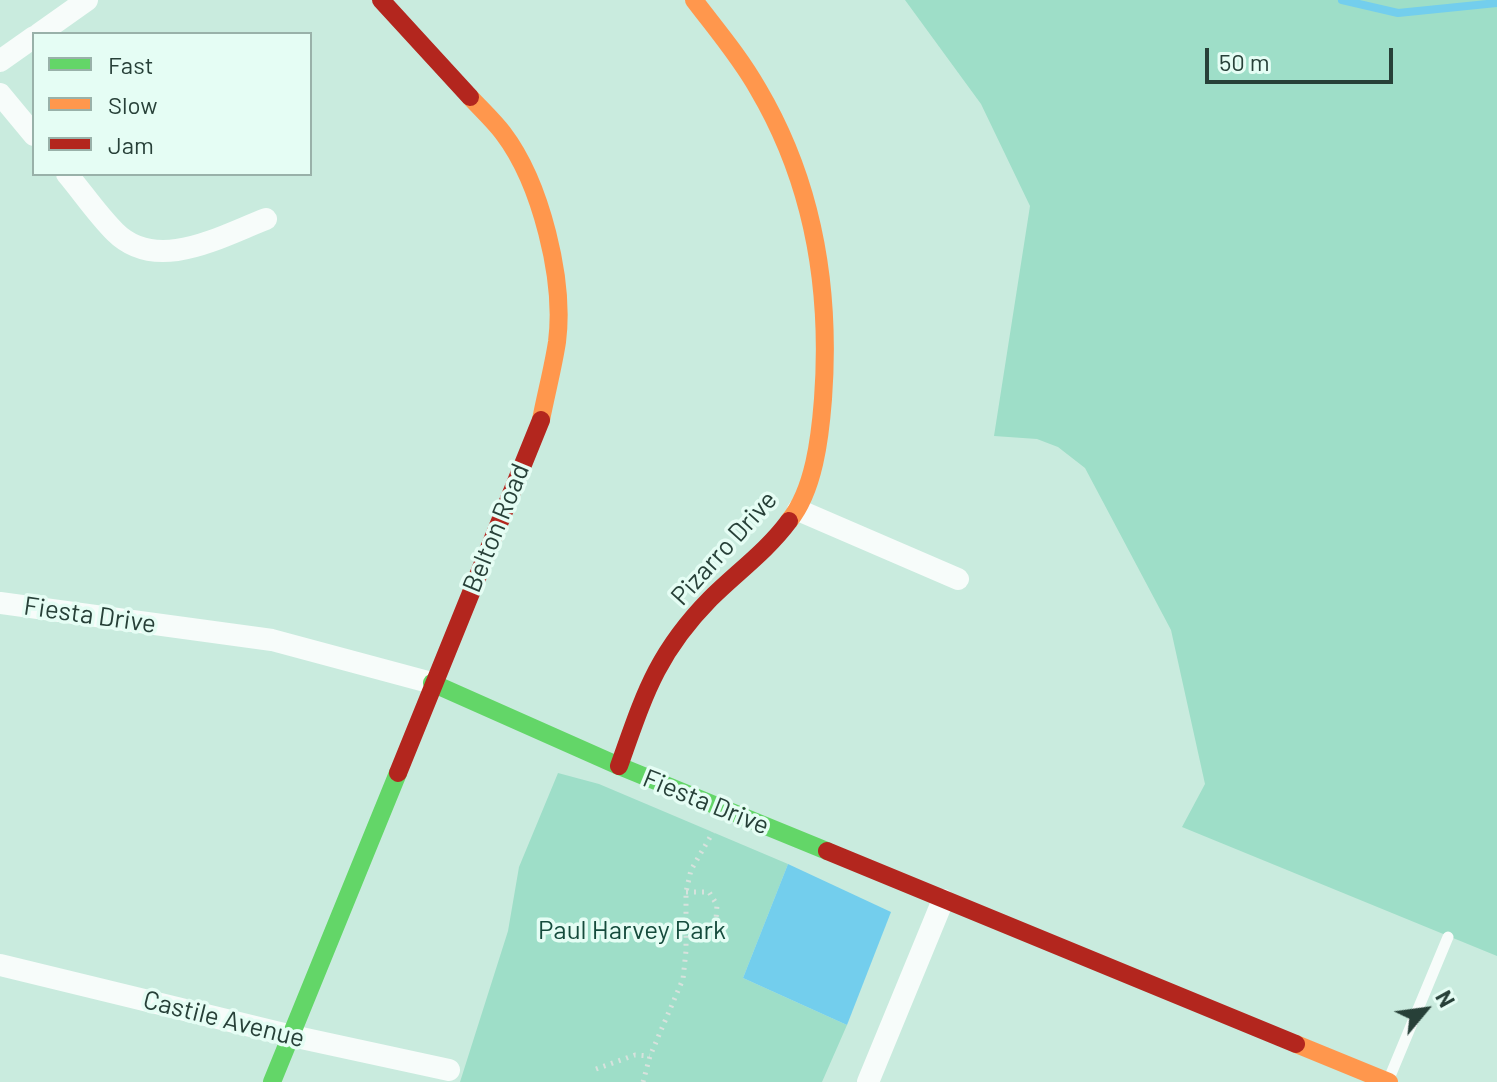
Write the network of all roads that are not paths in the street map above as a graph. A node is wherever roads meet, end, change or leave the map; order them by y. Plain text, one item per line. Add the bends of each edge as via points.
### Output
1 (87, 0) edge
2 (381, 0) edge
3 (694, 0) edge
4 (42, 32) edge
5 (32, 39) edge
6 (0, 61) edge
7 (0, 94) edge
8 (32, 133) edge
9 (69, 176) edge
10 (266, 219) dead end
11 (798, 510) junction
12 (958, 579) dead end
13 (0, 603) edge
14 (432, 683) junction
15 (619, 766) junction
16 (943, 900) junction
17 (1448, 937) dead end
18 (0, 965) edge
19 (292, 1036) junction
20 (449, 1070) dead end
21 (272, 1082) edge
22 (868, 1082) edge
23 (1388, 1082) edge

1 - 4 street
2 - 14 street, Belton Road via 504,134 529,180 558,285 557,340 540,423
3 - 11 street, Pizarro Drive via 757,87 789,147 821,257 827,365 819,432
5 - 6 street
7 - 8 street
9 - 10 street via 117,234 148,252 189,249
11 - 12 street
11 - 15 street, Pizarro Drive via 699,611 654,671
13 - 14 street, Fiesta Drive via 272,640
14 - 15 street, Fiesta Drive
14 - 19 street, Belton Road
15 - 16 street, Fiesta Drive
16 - 22 street
16 - 23 street, Fiesta Drive
17 - 23 lane
18 - 19 street, Castile Avenue
19 - 20 street, Castile Avenue
19 - 21 street, Belton Road

